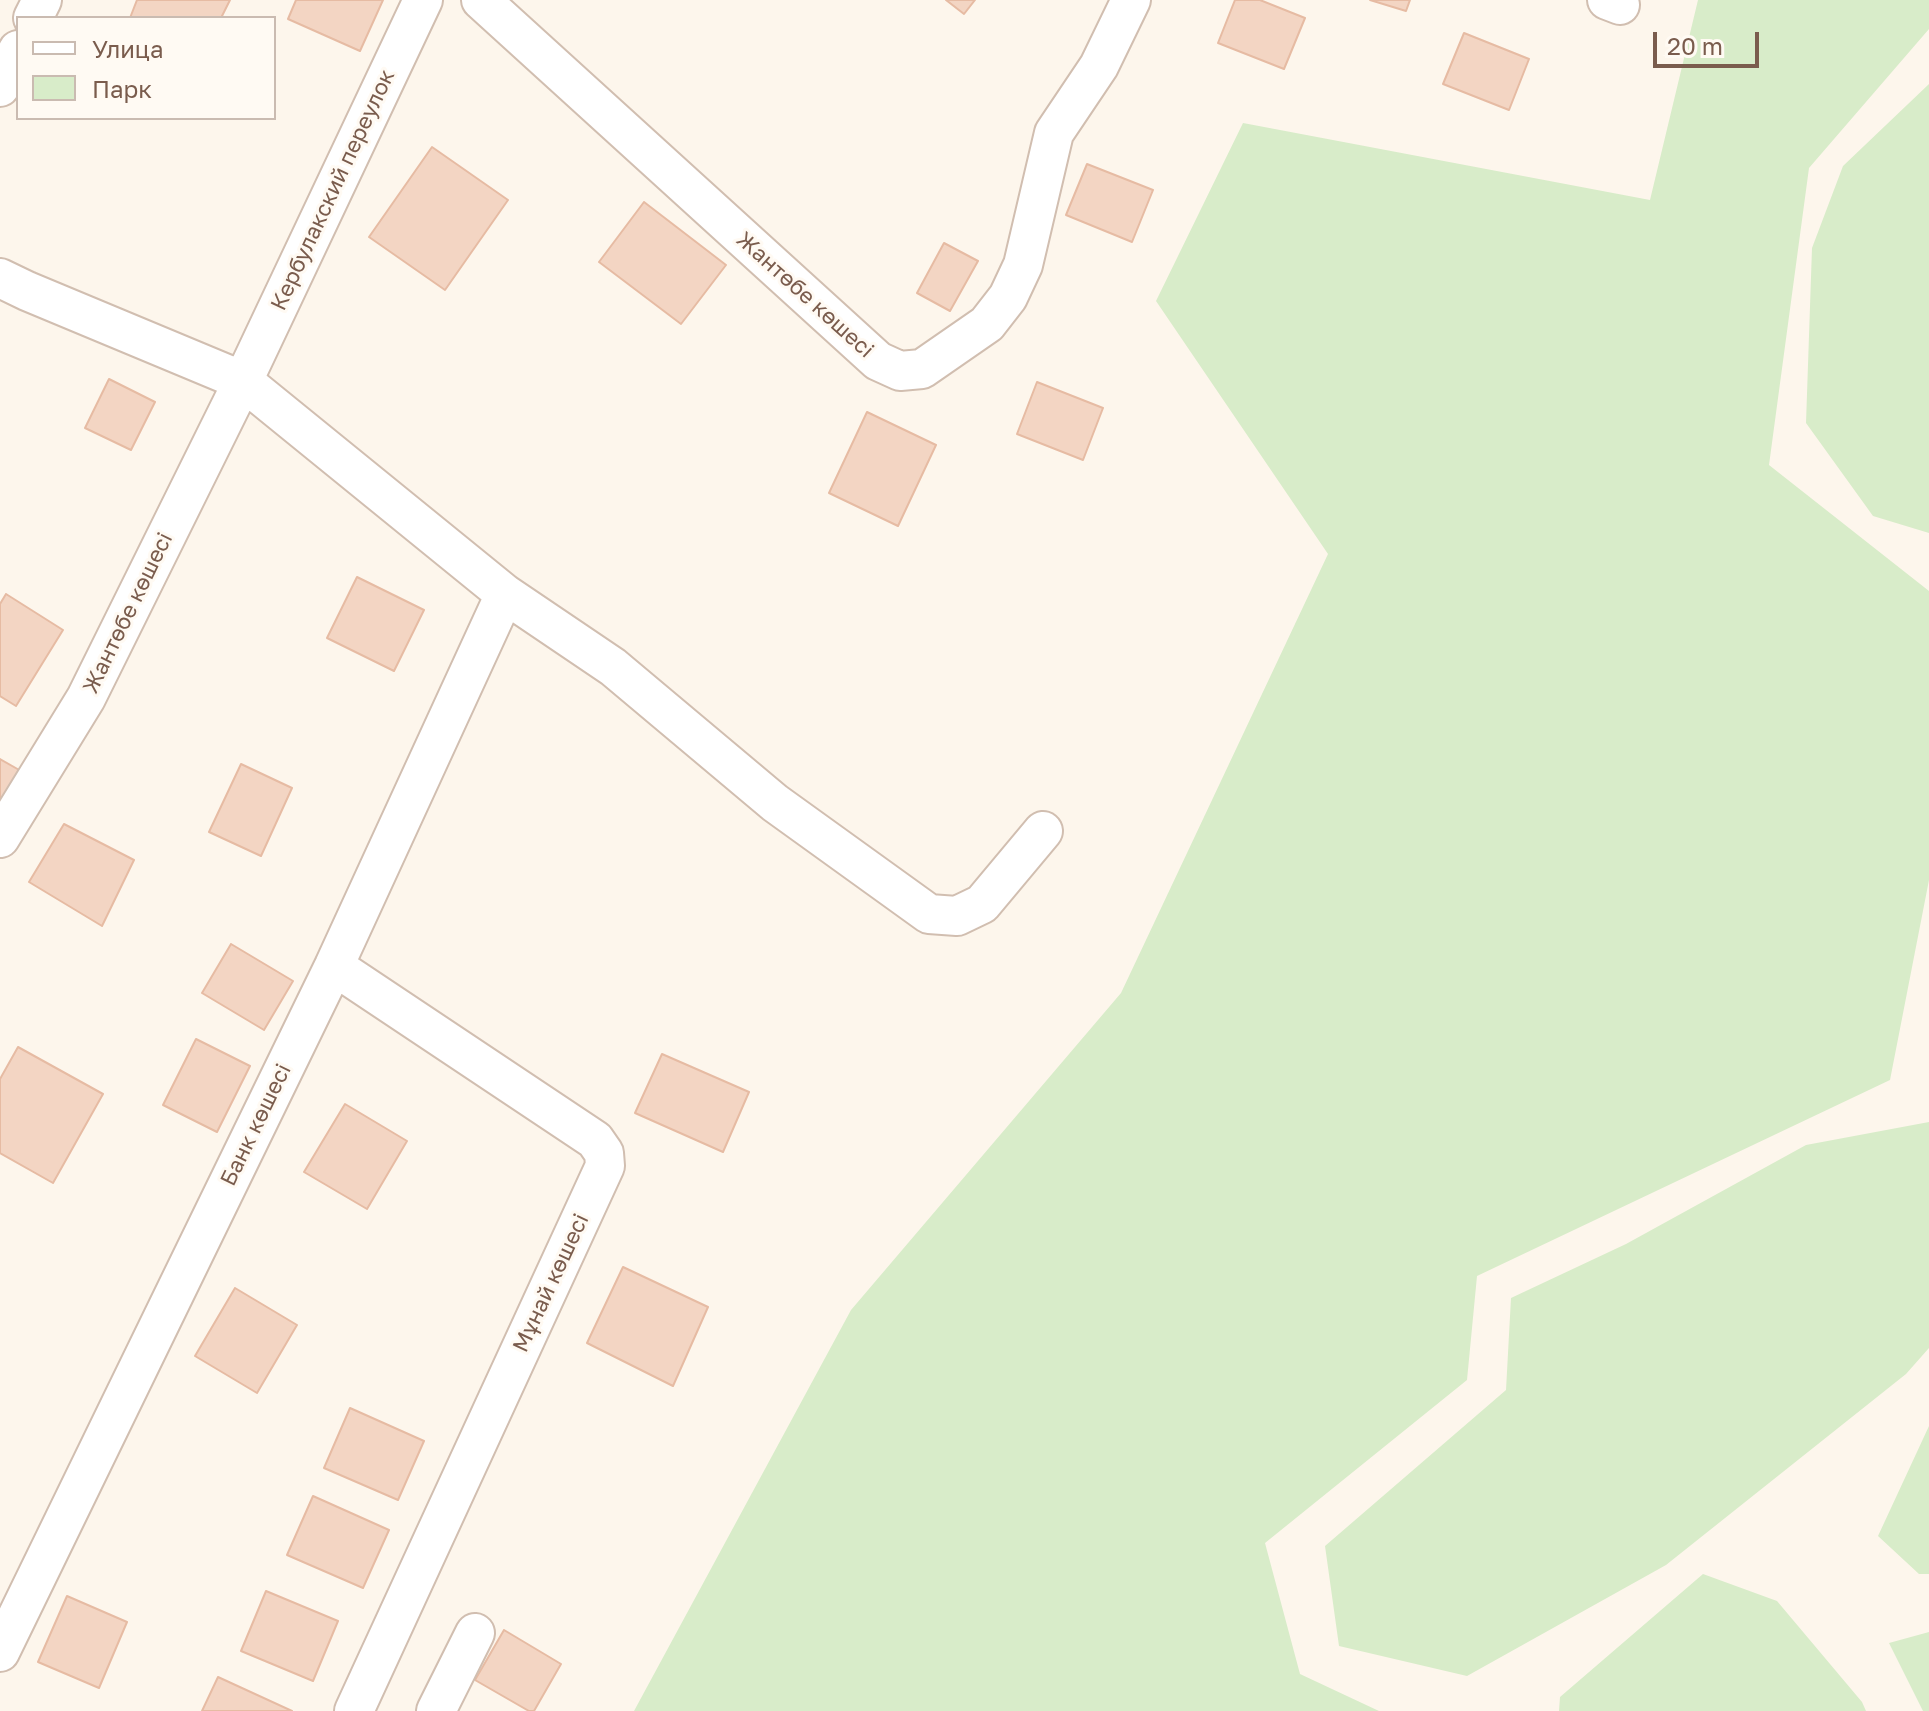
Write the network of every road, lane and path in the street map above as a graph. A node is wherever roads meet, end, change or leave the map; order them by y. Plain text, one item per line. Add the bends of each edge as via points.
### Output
1 (423, 0) edge
2 (481, 0) edge
3 (1131, 0) edge
4 (16, 54) edge
5 (0, 87) edge
6 (0, 278) edge
7 (243, 381) junction
8 (505, 594) junction
9 (1043, 831) dead end
10 (0, 838) edge
11 (334, 966) junction
12 (475, 1633) dead end
13 (0, 1652) edge
14 (354, 1711) edge
15 (436, 1711) edge

1 - 7 street, Кербулакский переулок
2 - 3 street, Жантөбе көшесі via 878,361 900,371 922,369 987,324 1008,297 1023,265 1054,133 1099,66
4 - 5 street
6 - 7 street
7 - 8 street
7 - 10 street, Жантөбе көшесі via 86,698
8 - 9 street via 613,667 775,803 929,914 957,916 982,904
8 - 11 street, Банк көшесі
11 - 13 street, Банк көшесі
11 - 14 street, Мұнай көшесі via 595,1140 605,1166
12 - 15 street

